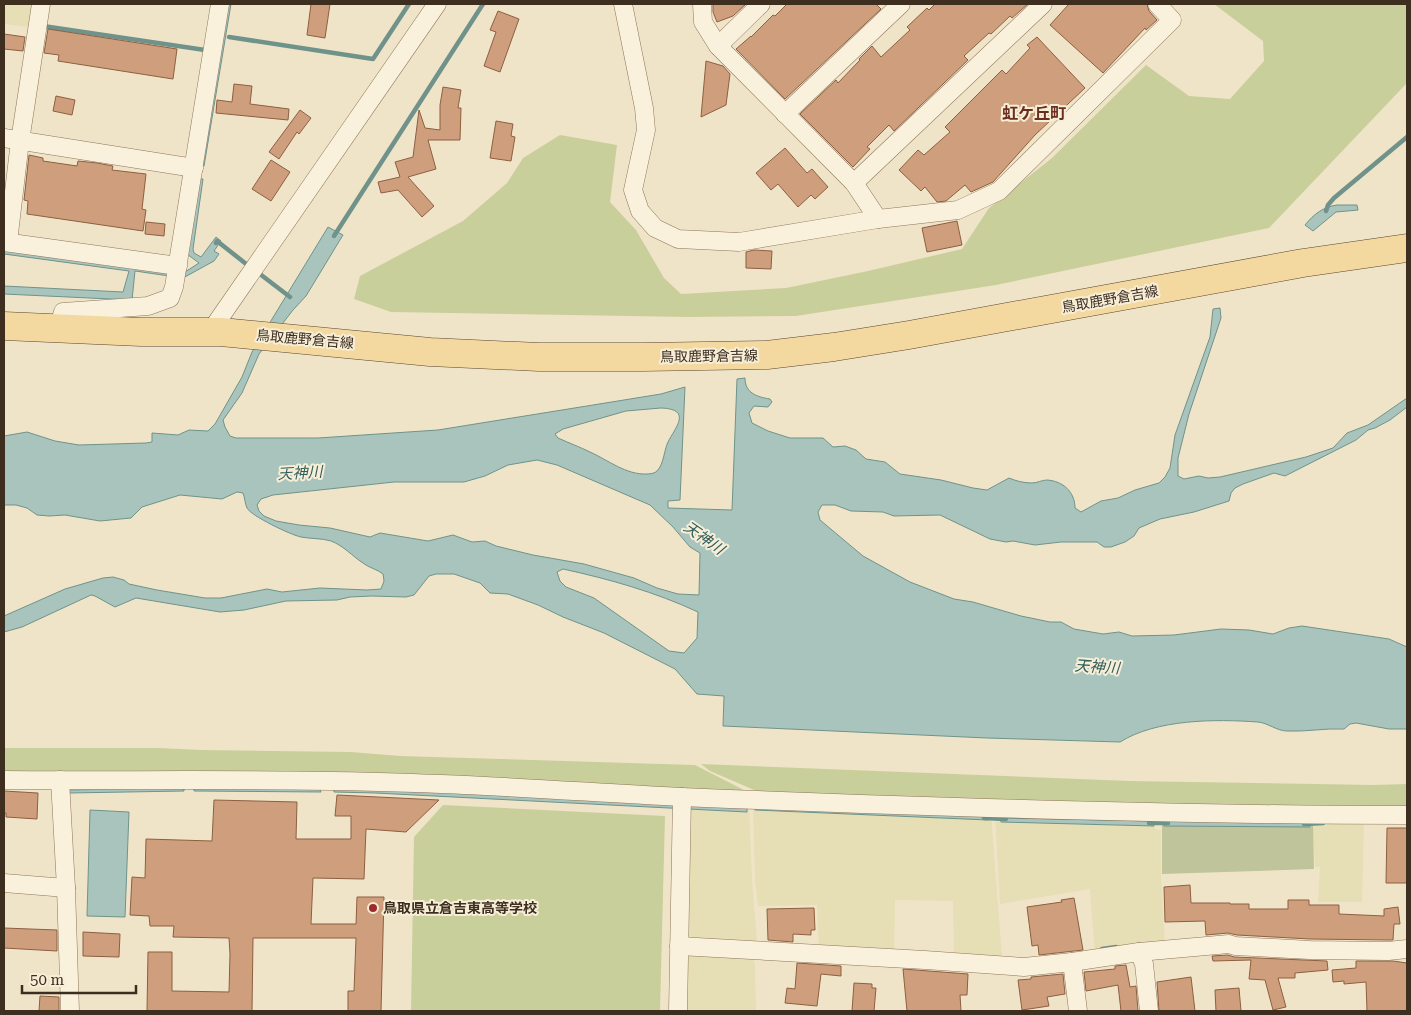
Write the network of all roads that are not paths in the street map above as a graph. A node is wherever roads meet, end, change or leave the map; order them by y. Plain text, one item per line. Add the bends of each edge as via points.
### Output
1 (41, 4) edge
2 (220, 4) edge
3 (437, 4) edge
4 (623, 4) edge
5 (702, 4) edge
6 (761, 4) edge
7 (901, 4) edge
8 (1043, 4) edge
9 (1157, 4) edge
10 (718, 46) junction
11 (785, 114) junction
12 (12, 140) edge
13 (194, 168) junction
14 (854, 183) junction
15 (878, 219) junction
16 (6, 242) edge
17 (1407, 248) edge
18 (178, 266) junction
19 (4, 326) edge
20 (58, 329) junction
21 (215, 332) junction
22 (4, 780) edge
23 (60, 780) junction
24 (682, 797) junction
25 (1407, 815) edge
26 (4, 883) edge
27 (66, 888) junction
28 (679, 946) junction
29 (1407, 949) edge
30 (1139, 952) junction
31 (1072, 962) junction
32 (70, 1011) edge
33 (678, 1011) edge
34 (1078, 1011) edge
35 (1149, 1011) edge

1 - 12 street
2 - 13 street
3 - 21 street
4 - 15 street via 646,130 633,190 640,212 655,228 678,239 739,242
5 - 10 street via 703,22
6 - 10 street
7 - 11 street
8 - 14 street
9 - 15 street via 1172,20 999,191 958,210
10 - 11 street
11 - 14 street
12 - 13 street
12 - 16 street
13 - 18 street
14 - 15 street
16 - 18 street
17 - 21 main road, 鳥取鹿野倉吉線 via 1303,263 909,335 767,355 642,357 430,352
18 - 20 street via 170,298 148,306 62,312
19 - 20 main road, 鳥取鹿野倉吉線
20 - 21 main road, 鳥取鹿野倉吉線
22 - 23 street
23 - 24 street via 441,784
23 - 27 street
24 - 25 street via 1220,815
24 - 28 street
26 - 27 street
27 - 32 street
28 - 31 street via 1024,967
28 - 33 street
29 - 30 street via 1280,950 1229,944
30 - 31 street
30 - 35 street via 1144,964
31 - 34 street

